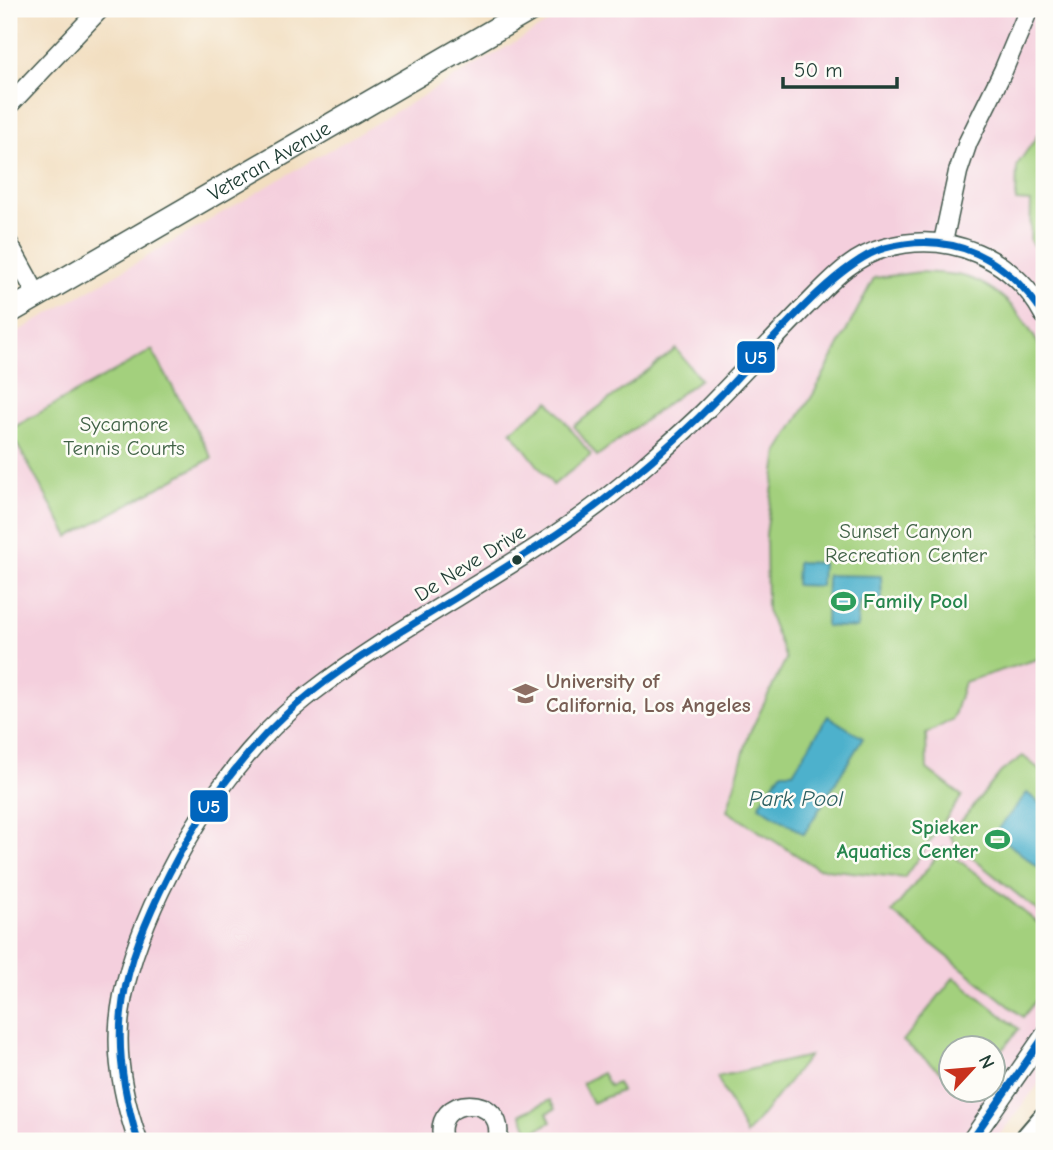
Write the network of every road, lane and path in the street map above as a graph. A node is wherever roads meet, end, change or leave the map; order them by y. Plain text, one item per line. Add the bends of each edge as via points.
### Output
1 (100, 9) edge
2 (531, 9) edge
3 (1029, 9) edge
4 (9, 105) edge
5 (943, 242) junction
6 (9, 244) edge
7 (37, 295) junction
8 (9, 312) edge
9 (1044, 315) edge
10 (1044, 1036) edge
11 (1044, 1120) edge
12 (138, 1141) edge
13 (443, 1141) edge
14 (497, 1141) edge
15 (971, 1141) edge
16 (1026, 1141) edge

1 - 4 street
2 - 7 street, Veteran Avenue
3 - 5 street via 968,142
5 - 9 street, De Neve Drive via 993,260 1017,279
5 - 12 street, De Neve Drive via 884,248 848,266 693,423 622,485 531,553 309,695 274,727 194,827 162,887 128,969 119,1013 119,1069
6 - 7 street
7 - 8 street, Veteran Avenue
10 - 15 street
11 - 16 main road
13 - 14 street via 446,1117 470,1104 494,1117

